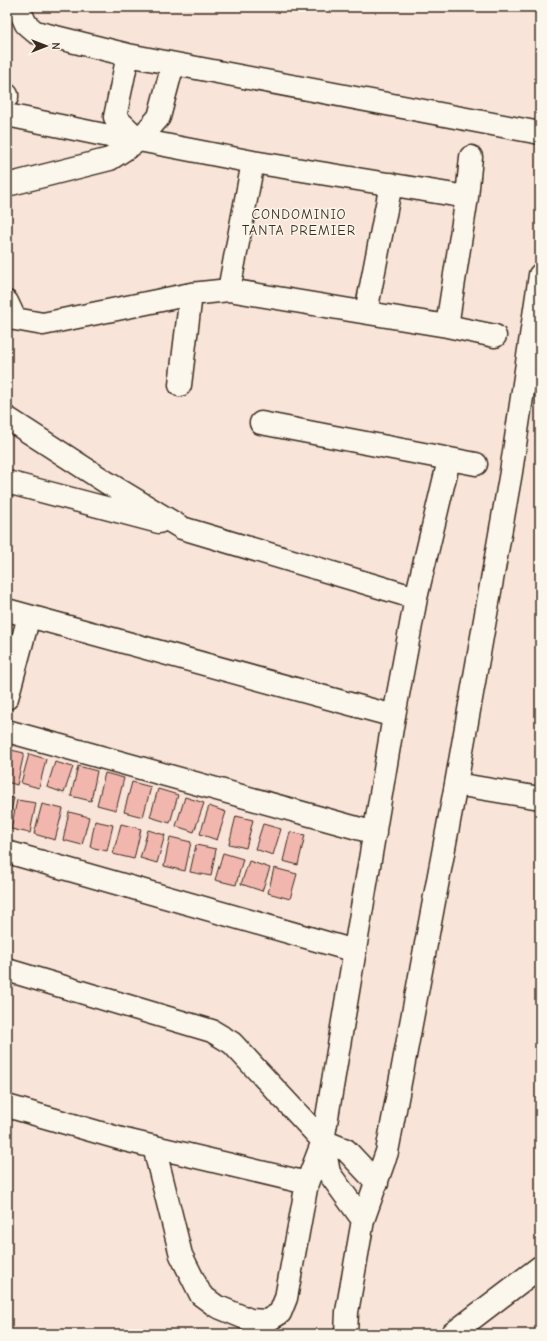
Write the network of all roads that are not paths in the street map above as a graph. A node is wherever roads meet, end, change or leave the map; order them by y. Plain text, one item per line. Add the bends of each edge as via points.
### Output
1 (18, 7) edge
2 (128, 55) junction
3 (173, 64) junction
4 (7, 115) edge
5 (540, 133) edge
6 (138, 140) junction
7 (471, 157) dead end
8 (253, 162) junction
9 (391, 184) junction
10 (7, 185) edge
11 (468, 197) junction
12 (540, 275) edge
13 (229, 290) junction
14 (191, 294) junction
15 (7, 302) edge
16 (366, 312) junction
17 (447, 326) junction
18 (495, 336) dead end
19 (180, 385) dead end
20 (7, 418) edge
21 (261, 423) dead end
22 (449, 460) junction
23 (476, 464) dead end
24 (7, 482) edge
25 (182, 528) junction
26 (416, 598) junction
27 (7, 610) edge
28 (29, 616) junction
29 (7, 698) edge
30 (394, 716) junction
31 (7, 731) edge
32 (456, 784) junction
33 (540, 798) edge
34 (375, 833) junction
35 (7, 852) edge
36 (355, 951) junction
37 (7, 970) edge
38 (7, 1106) edge
39 (323, 1141) junction
40 (154, 1147) junction
41 (307, 1182) junction
42 (376, 1183) junction
43 (363, 1220) junction
44 (539, 1269) edge
45 (346, 1334) edge
46 (452, 1334) edge

1 - 2 street via 26,24 34,32
2 - 3 street
2 - 6 street via 115,117
3 - 5 street
3 - 6 street via 159,117
4 - 6 street
6 - 8 street
6 - 10 street via 110,159
7 - 11 street
8 - 9 street
8 - 13 street
9 - 11 street
9 - 16 street
11 - 17 street
12 - 32 street via 511,472
13 - 14 street
13 - 16 street
14 - 15 street via 43,324 15,320
14 - 19 street
16 - 17 street
17 - 18 street
20 - 25 street
21 - 22 street
22 - 23 street
22 - 26 street
24 - 25 street
25 - 26 street
26 - 30 street
27 - 28 street
28 - 29 street
28 - 30 street
30 - 34 street
31 - 34 street
32 - 33 street
32 - 42 street via 387,1152
34 - 36 street
35 - 36 street
36 - 39 street
37 - 39 street via 212,1031 232,1043
38 - 40 street
39 - 41 street
39 - 42 street via 346,1150
39 - 43 street via 329,1173
40 - 41 street
40 - 41 street via 181,1255 201,1295 216,1306 250,1320 267,1321 280,1313 286,1298
42 - 43 street
43 - 45 street via 347,1312
44 - 46 street

